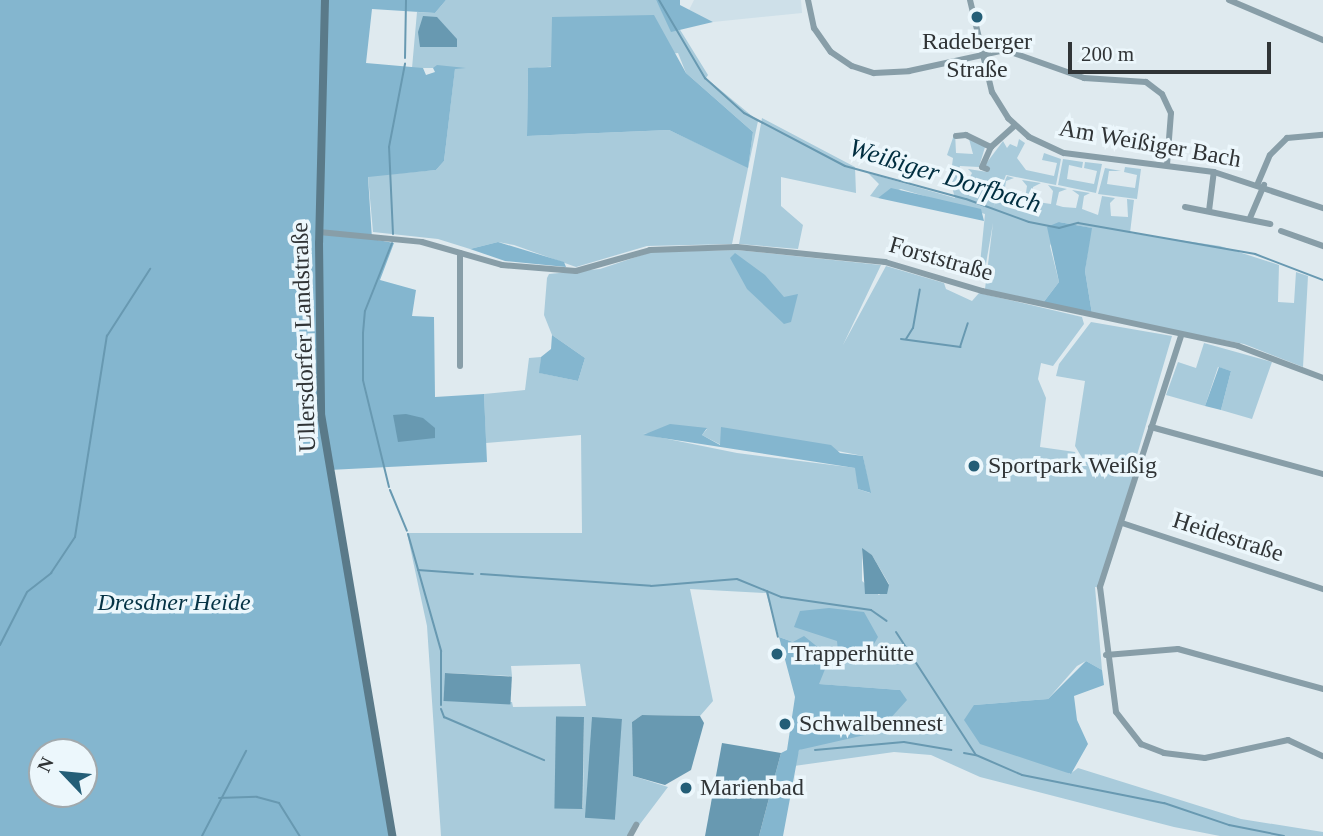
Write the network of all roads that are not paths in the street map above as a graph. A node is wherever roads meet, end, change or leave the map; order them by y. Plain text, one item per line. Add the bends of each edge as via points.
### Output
1 (325, 0) edge
2 (808, 0) edge
3 (970, 0) edge
4 (1229, 0) edge
5 (1323, 40) edge
6 (981, 55) junction
7 (1014, 125) junction
8 (961, 134) dead end
9 (1323, 135) edge
10 (991, 147) junction
11 (1167, 165) junction
12 (987, 169) dead end
13 (1214, 172) junction
14 (1261, 184) junction
15 (1185, 207) dead end
16 (1323, 208) edge
17 (1209, 211) junction
18 (1250, 218) junction
19 (1270, 224) dead end
20 (1281, 230) dead end
21 (319, 232) junction
22 (1323, 246) edge
23 (460, 253) junction
24 (1181, 336) junction
25 (460, 366) dead end
26 (1323, 377) edge
27 (1151, 427) junction
28 (1323, 474) edge
29 (1122, 523) junction
30 (1323, 589) edge
31 (1106, 654) junction
32 (1323, 689) edge
33 (1323, 756) edge
34 (636, 825) dead end
35 (392, 836) edge
36 (630, 836) edge

1 - 21 main road, Ullersdorfer Landstraße
2 - 6 street via 814,28 824,44 852,66 897,73
3 - 6 street
4 - 5 street
6 - 7 street, Am Weißiger Bach via 996,101
6 - 11 street via 1005,50 1084,78 1134,80 1153,86 1168,101 1171,113
7 - 10 street
7 - 11 street, Am Weißiger Bach via 1037,142 1064,153
8 - 10 street
9 - 14 street via 1287,138 1270,155
10 - 12 street via 982,167
11 - 13 street, Am Weißiger Bach
13 - 14 street, Am Weißiger Bach
13 - 17 street
14 - 16 street, Am Weißiger Bach
14 - 18 street
15 - 17 street
17 - 18 street
18 - 19 street
20 - 22 street
21 - 23 street, Forststraße via 422,242
21 - 35 main road, Ullersdorfer Landstraße via 321,414
23 - 24 street, Forststraße via 502,265 576,271 650,250 737,247 885,261 982,292
23 - 25 street
24 - 26 street, Forststraße via 1238,346
24 - 27 street
27 - 28 street
27 - 29 street
29 - 30 street, Heidestraße
29 - 31 street via 1100,587
31 - 32 street via 1178,649
31 - 33 street via 1115,712 1142,744 1164,753 1205,758 1288,740
34 - 36 street

